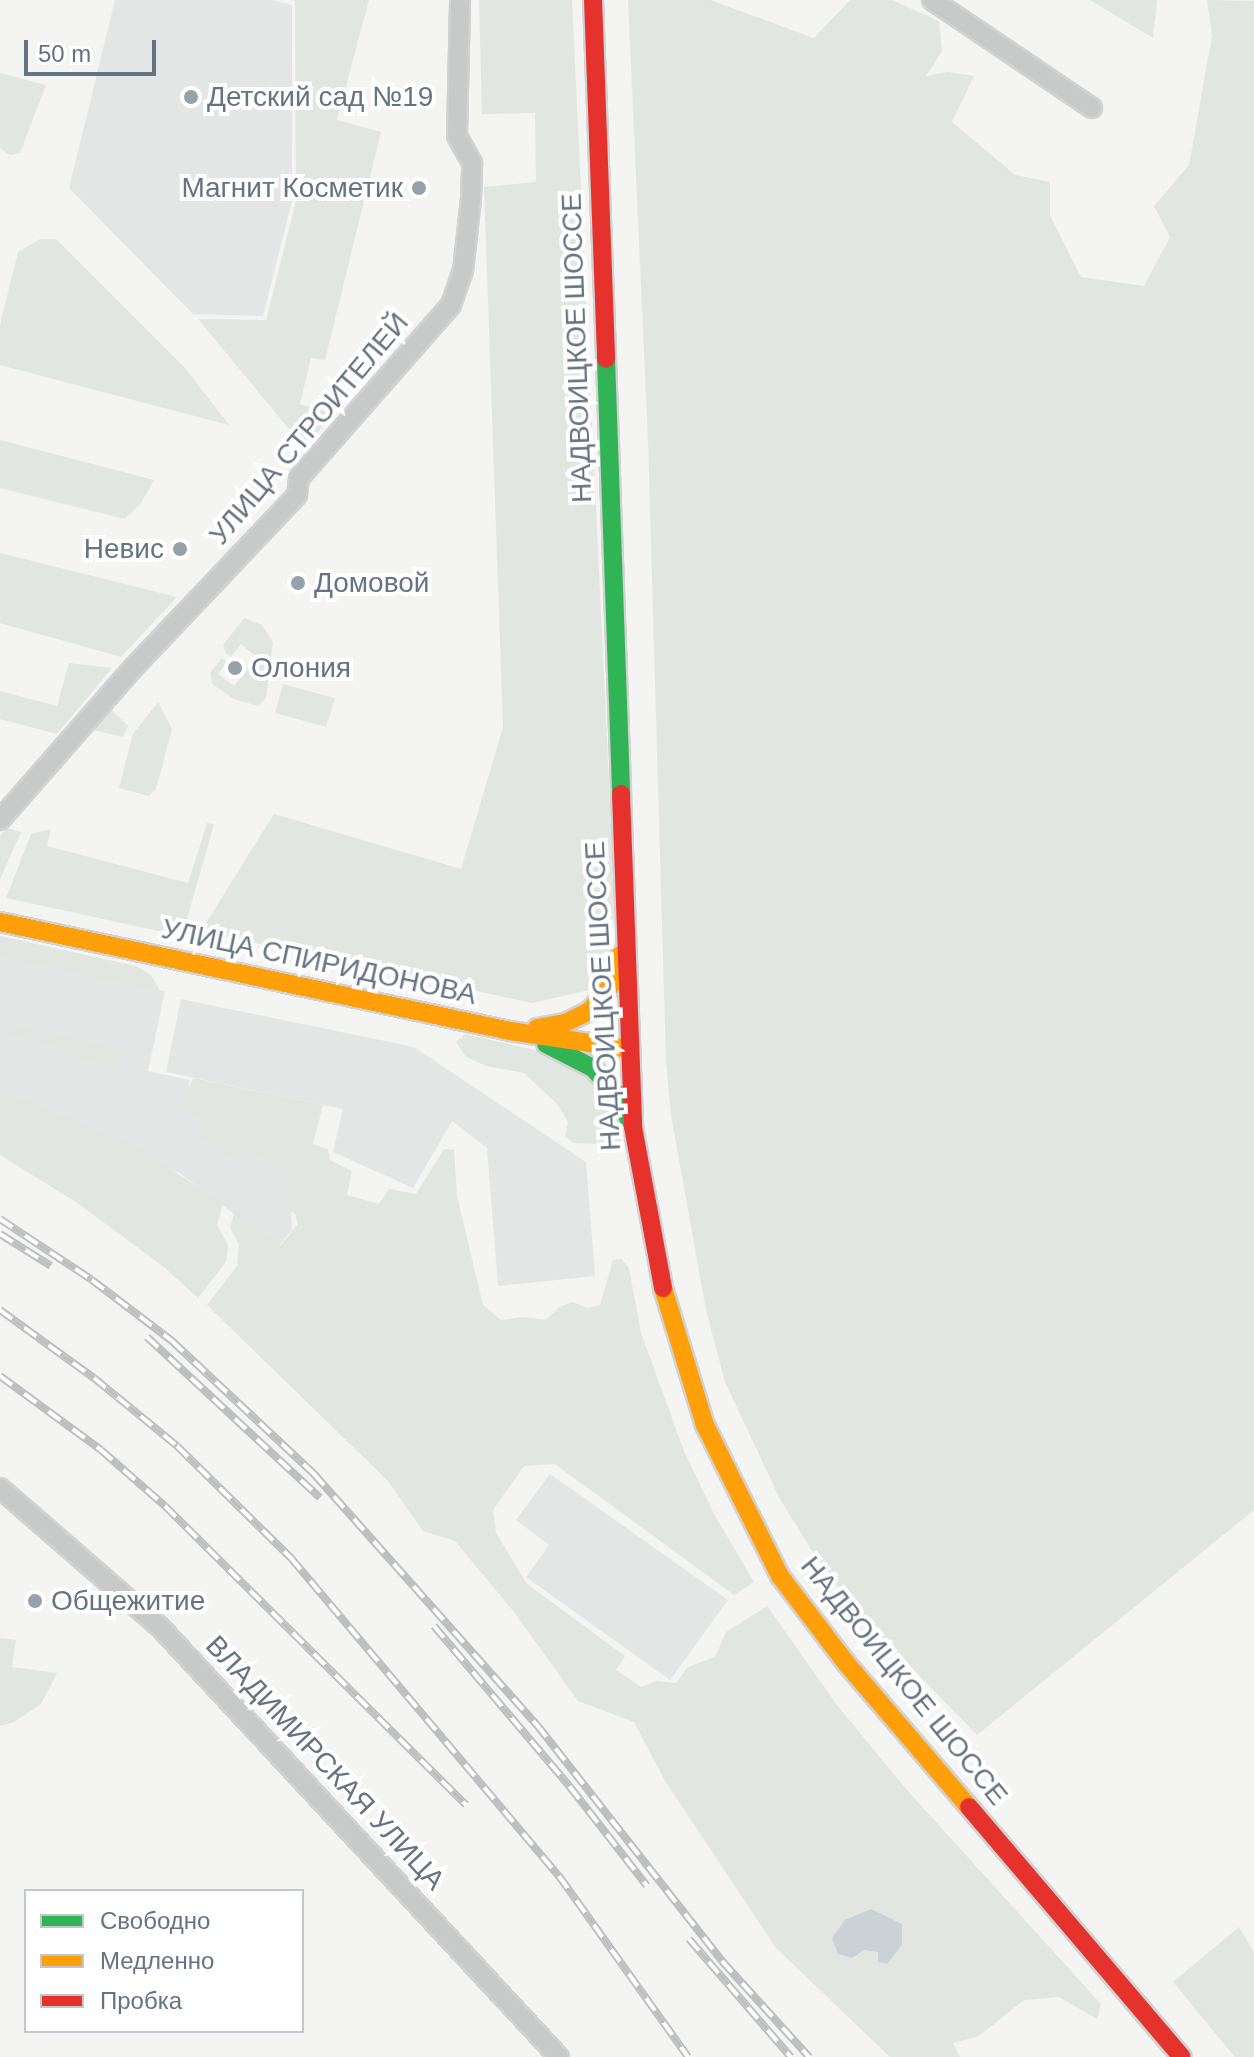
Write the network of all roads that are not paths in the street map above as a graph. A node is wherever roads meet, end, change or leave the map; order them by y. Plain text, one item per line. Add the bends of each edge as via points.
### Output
1 (460, 0) edge
2 (593, 0) edge
3 (932, 0) edge
4 (1092, 108) dead end
5 (0, 820) edge
6 (625, 916) junction
7 (0, 922) edge
8 (510, 1031) junction
9 (629, 1049) junction
10 (633, 1127) junction
11 (0, 1488) edge
12 (559, 2057) edge
13 (1182, 2057) edge

1 - 5 street, УЛИЦА СТРОИТЕЛЕЙ via 457,136 472,163 471,199 463,271 451,305 299,478 297,495 134,667
2 - 6 main road, НАДВОИЦКОЕ ШОССЕ
3 - 4 street
6 - 8 main road via 616,971 600,1001 565,1023
6 - 9 main road, НАДВОИЦКОЕ ШОССЕ
7 - 8 main road, УЛИЦА СПИРИДОНОВА
8 - 9 main road, УЛИЦА СПИРИДОНОВА
8 - 10 main road via 593,1068 618,1096
9 - 10 main road, НАДВОИЦКОЕ ШОССЕ
10 - 13 main road, НАДВОИЦКОЕ ШОССЕ via 666,1306 705,1425 780,1576 846,1663
11 - 12 street, ВЛАДИМИРСКАЯ УЛИЦА via 159,1626

